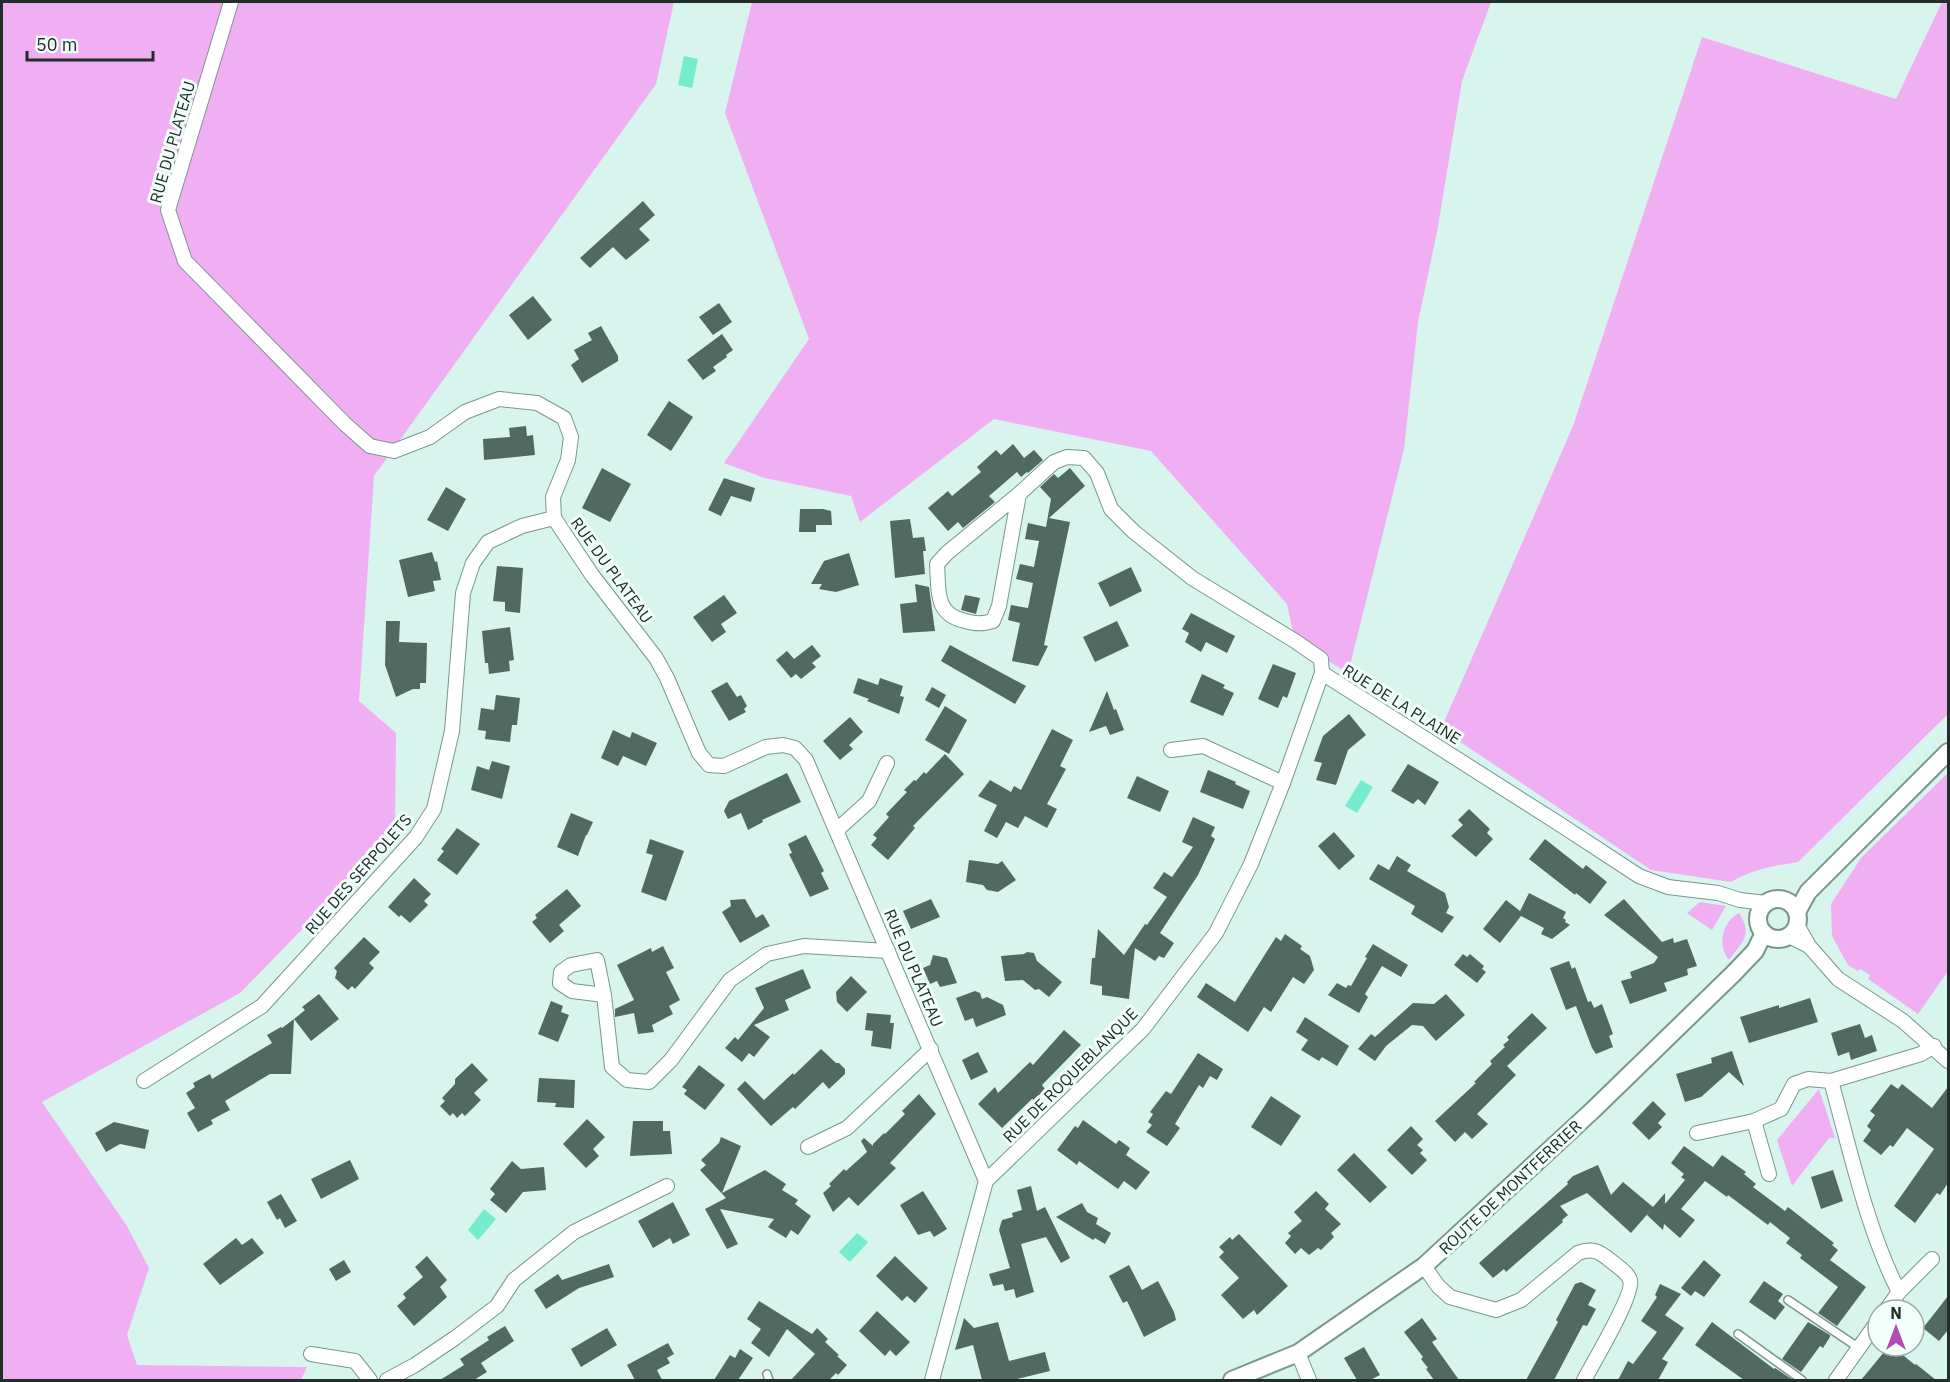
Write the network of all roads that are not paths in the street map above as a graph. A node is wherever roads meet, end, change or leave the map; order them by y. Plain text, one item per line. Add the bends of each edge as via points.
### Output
1 (231, 2) edge
2 (1019, 494) junction
3 (554, 518) junction
4 (1322, 673) junction
5 (1171, 750) dead end
6 (1948, 752) edge
7 (886, 763) dead end
8 (1283, 783) junction
9 (837, 830) junction
10 (1763, 908) junction
11 (1785, 924) junction
12 (888, 951) junction
13 (604, 995) dead end
14 (1934, 1046) junction
15 (931, 1049) junction
16 (1948, 1061) edge
17 (144, 1081) dead end
18 (1831, 1081) junction
19 (1754, 1121) junction
20 (1697, 1133) dead end
21 (808, 1147) dead end
22 (1769, 1174) dead end
23 (986, 1180) junction
24 (667, 1186) dead end
25 (1932, 1259) dead end
26 (1424, 1266) junction
27 (1899, 1292) junction
28 (1895, 1298) edge
29 (1788, 1300) dead end
30 (1738, 1334) dead end
31 (1866, 1338) edge
32 (1859, 1348) junction
33 (1298, 1353) junction
34 (311, 1354) dead end
35 (370, 1380) edge
36 (387, 1380) edge
37 (932, 1380) edge
38 (1232, 1380) edge
39 (1309, 1380) edge
40 (1584, 1380) edge
41 (1802, 1380) edge
42 (1836, 1380) edge

1 - 3 street, RUE DU PLATEAU via 168,210 185,261 370,446 393,451 430,436 465,412 499,399 537,403 564,418 571,437 568,460 553,497
2 - 2 street via 993,621 980,624 954,619 946,613 940,599 937,564
2 - 4 street, RUE DE LA PLAINE via 1054,462 1067,457 1084,458 1097,473 1111,509 1134,532 1192,578 1321,659
3 - 9 street, RUE DU PLATEAU via 656,658 699,753 709,765 724,766 766,747 795,748 806,760
3 - 17 street, RUE DES SERPOLETS via 522,526 488,542 473,563 463,593 452,731 434,809 416,837 262,1006
4 - 8 street, RUE DE ROQUEBLANQUE
4 - 10 street, RUE DE LA PLAINE via 1639,876 1668,887 1718,893
5 - 8 street via 1203,746
6 - 11 street via 1808,892
7 - 9 street via 869,801
8 - 23 street, RUE DE ROQUEBLANQUE via 1251,864 1209,942 1143,1029
9 - 12 street, RUE DU PLATEAU
10 - 11 street via 1759,923
10 - 11 street via 1777,899
11 - 14 street via 1838,979
11 - 26 street, ROUTE DE MONTFERRIER
12 - 13 street via 804,946 767,954 730,980 671,1060 649,1082 627,1080 612,1067
12 - 15 street, RUE DU PLATEAU
14 - 16 street
14 - 18 street via 1921,1054
15 - 21 street via 847,1128
15 - 23 street, RUE DU PLATEAU
18 - 19 street via 1808,1079 1794,1084 1781,1109
18 - 27 street via 1869,1216
19 - 20 street
19 - 22 street
23 - 37 street
24 - 36 street via 574,1232 514,1280 497,1306 415,1365
25 - 27 street
26 - 33 street, ROUTE DE MONTFERRIER
26 - 40 street via 1450,1297 1496,1310 1521,1300 1578,1253 1595,1249 1630,1279 1631,1285 1620,1314
27 - 28 street
29 - 32 lane
30 - 41 lane
31 - 32 street
32 - 42 street
33 - 38 street, ROUTE DE MONTFERRIER
33 - 39 street
34 - 35 street via 355,1361

